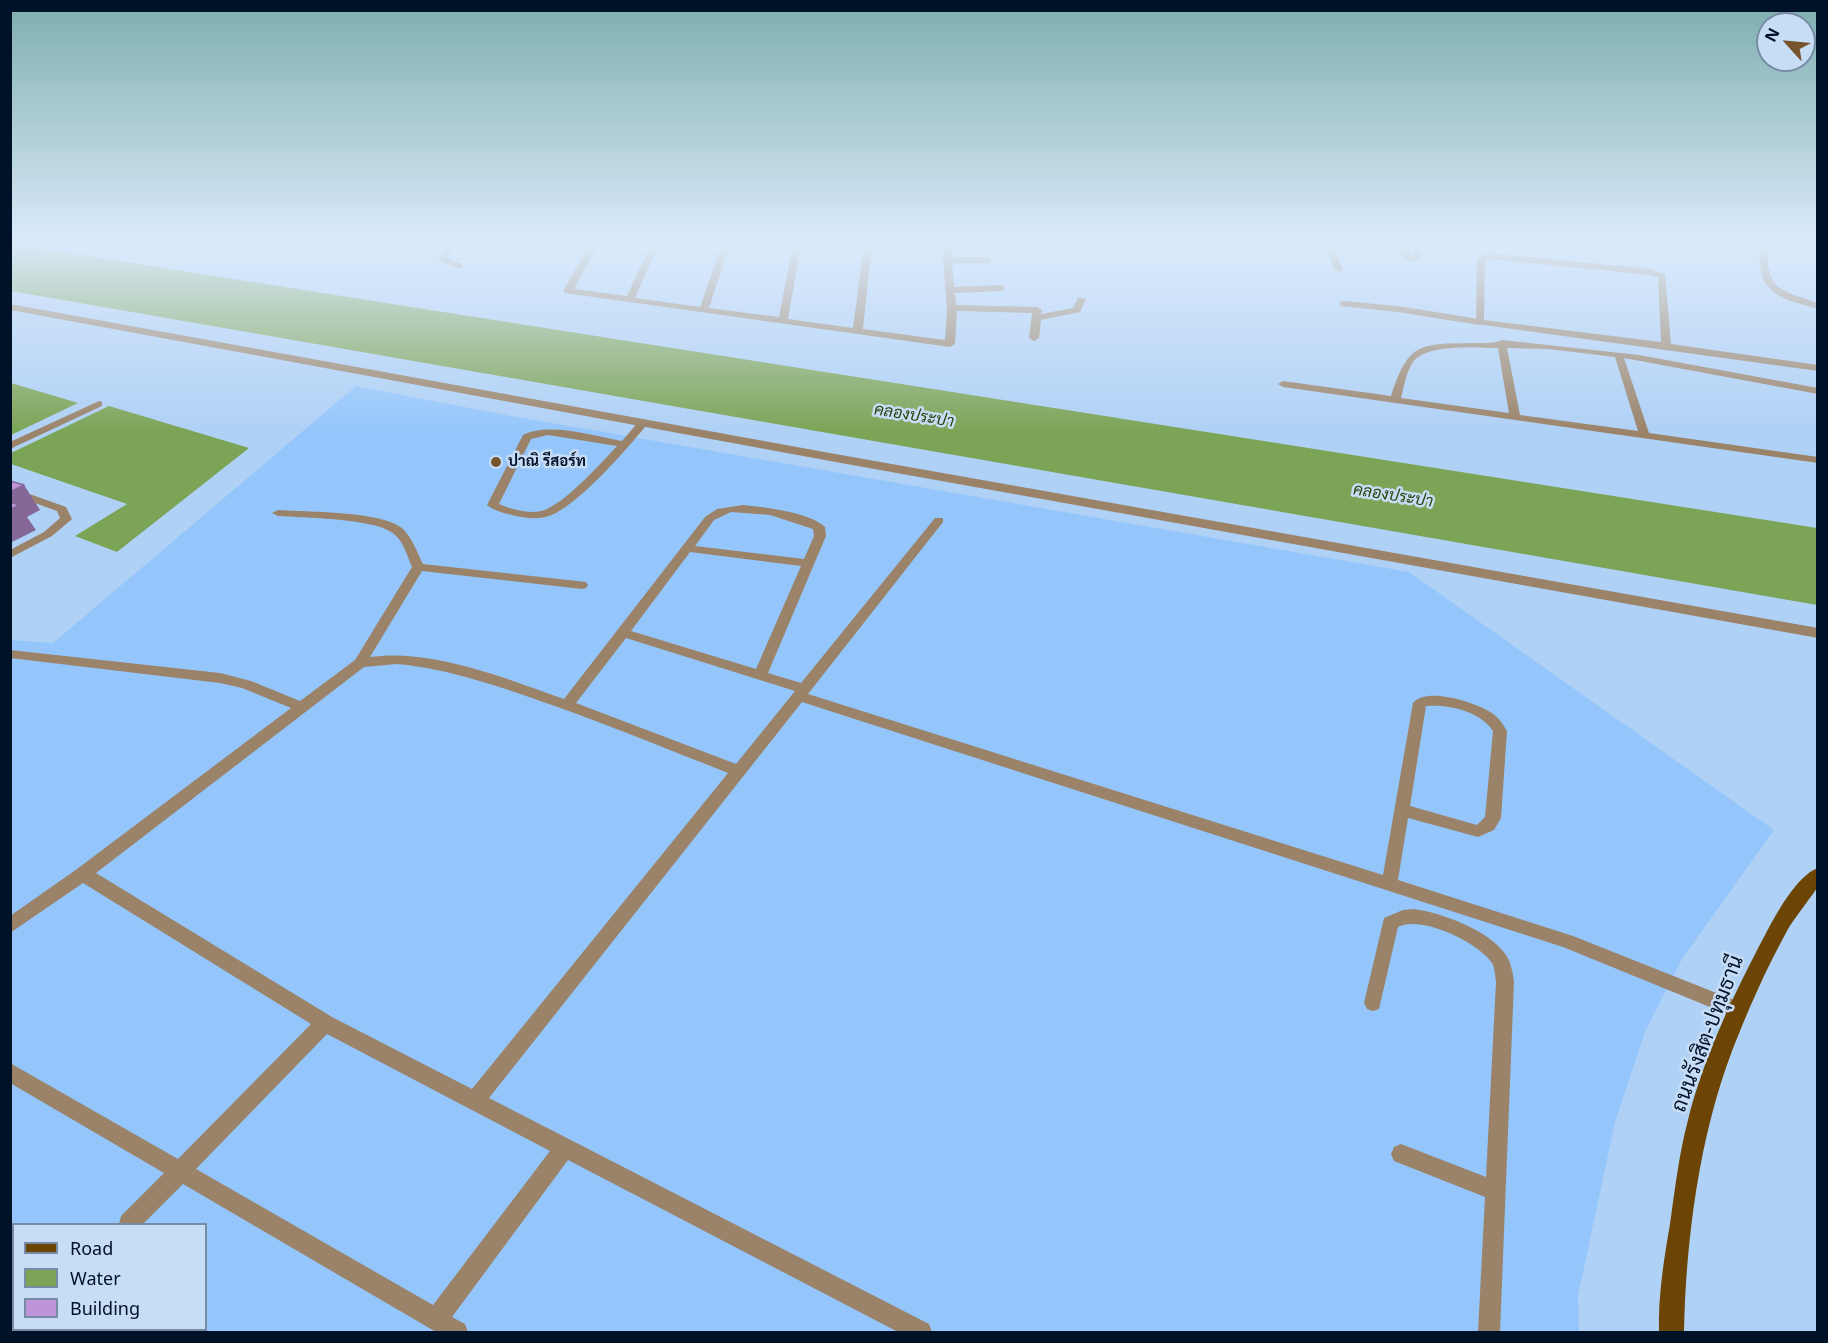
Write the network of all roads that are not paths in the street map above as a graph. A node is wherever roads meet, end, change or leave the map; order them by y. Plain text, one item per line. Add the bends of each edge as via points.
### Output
1 (10, 307) edge
2 (687, 307) edge
3 (785, 307) edge
4 (861, 307) edge
5 (1078, 307) edge
6 (1372, 307) edge
7 (1479, 307) edge
8 (1665, 307) edge
9 (952, 308) joint
10 (704, 309) joint
11 (1036, 318) junction
12 (783, 320) junction
13 (1479, 322) junction
14 (858, 330) junction
15 (1034, 338) dead end
16 (1502, 343) junction
17 (1666, 346) junction
18 (1619, 356) junction
19 (1818, 368) edge
20 (1283, 384) dead end
21 (1818, 392) edge
22 (1395, 400) junction
23 (99, 404) dead end
24 (1515, 417) junction
25 (644, 422) junction
26 (1645, 436) junction
27 (624, 444) junction
28 (10, 447) edge
29 (1818, 460) edge
30 (10, 490) edge
31 (278, 513) dead end
32 (939, 520) dead end
33 (686, 548) junction
34 (10, 555) edge
35 (808, 563) junction
36 (418, 567) junction
37 (582, 585) dead end
38 (624, 633) junction
39 (1818, 633) edge
40 (10, 654) edge
41 (360, 663) junction
42 (760, 676) junction
43 (802, 693) junction
44 (568, 704) junction
45 (301, 707) junction
46 (739, 771) junction
47 (1402, 810) junction
48 (83, 874) junction
49 (1818, 875) edge
50 (1389, 886) junction
51 (10, 926) edge
52 (1373, 1003) dead end
53 (1738, 1010) junction
54 (325, 1023) junction
55 (10, 1072) edge
56 (475, 1101) junction
57 (565, 1148) junction
58 (1401, 1154) dead end
59 (180, 1171) junction
60 (1495, 1191) junction
61 (130, 1223) edge
62 (436, 1320) junction
63 (457, 1332) edge
64 (921, 1332) edge
65 (1489, 1332) edge
66 (1671, 1332) edge

1 - 25 street
2 - 10 street
3 - 12 street
4 - 14 street
5 - 11 street
6 - 13 lane
7 - 13 street
8 - 17 street
9 - 11 street via 1037,310
9 - 14 street via 950,344
10 - 12 street
11 - 15 street
12 - 14 street
13 - 17 street
16 - 18 lane
16 - 22 lane via 1421,351 1409,362
16 - 24 lane
17 - 19 street
18 - 21 lane
18 - 26 lane
20 - 22 lane
22 - 24 lane
23 - 28 lane
24 - 26 lane
25 - 27 lane
25 - 39 street
26 - 29 lane
27 - 27 lane via 548,432 526,437 493,505 535,515 556,510
30 - 34 lane via 62,509 66,519
31 - 36 lane via 378,522 395,528 405,538
32 - 43 lane
33 - 35 lane
33 - 35 lane via 709,519 720,511 738,509 803,519 819,527 820,536
33 - 38 lane
35 - 42 lane
36 - 37 lane
36 - 41 lane
38 - 42 lane
38 - 44 lane
40 - 45 lane via 220,678 246,684
41 - 44 lane via 376,659 452,667
41 - 45 lane
42 - 43 lane
43 - 46 lane
43 - 50 lane
44 - 46 lane
45 - 48 lane
46 - 56 lane
47 - 47 lane via 1420,703 1436,699 1448,702 1482,714 1498,725 1493,818 1488,826 1478,831
47 - 50 lane
48 - 51 lane
48 - 54 lane
49 - 53 main road, ถนนรังสิต-ปทุมธานี via 1807,885 1770,943
50 - 53 lane via 1567,941
52 - 60 lane via 1390,923 1402,917 1421,917 1465,933 1485,944 1501,961 1505,982
53 - 66 main road, ถนนรังสิต-ปทุมธานี via 1704,1099 1691,1158
54 - 56 lane
54 - 59 lane
55 - 59 lane
56 - 57 lane
57 - 62 lane
57 - 64 lane
58 - 60 lane
59 - 61 lane
59 - 62 lane
60 - 65 lane
62 - 63 lane

